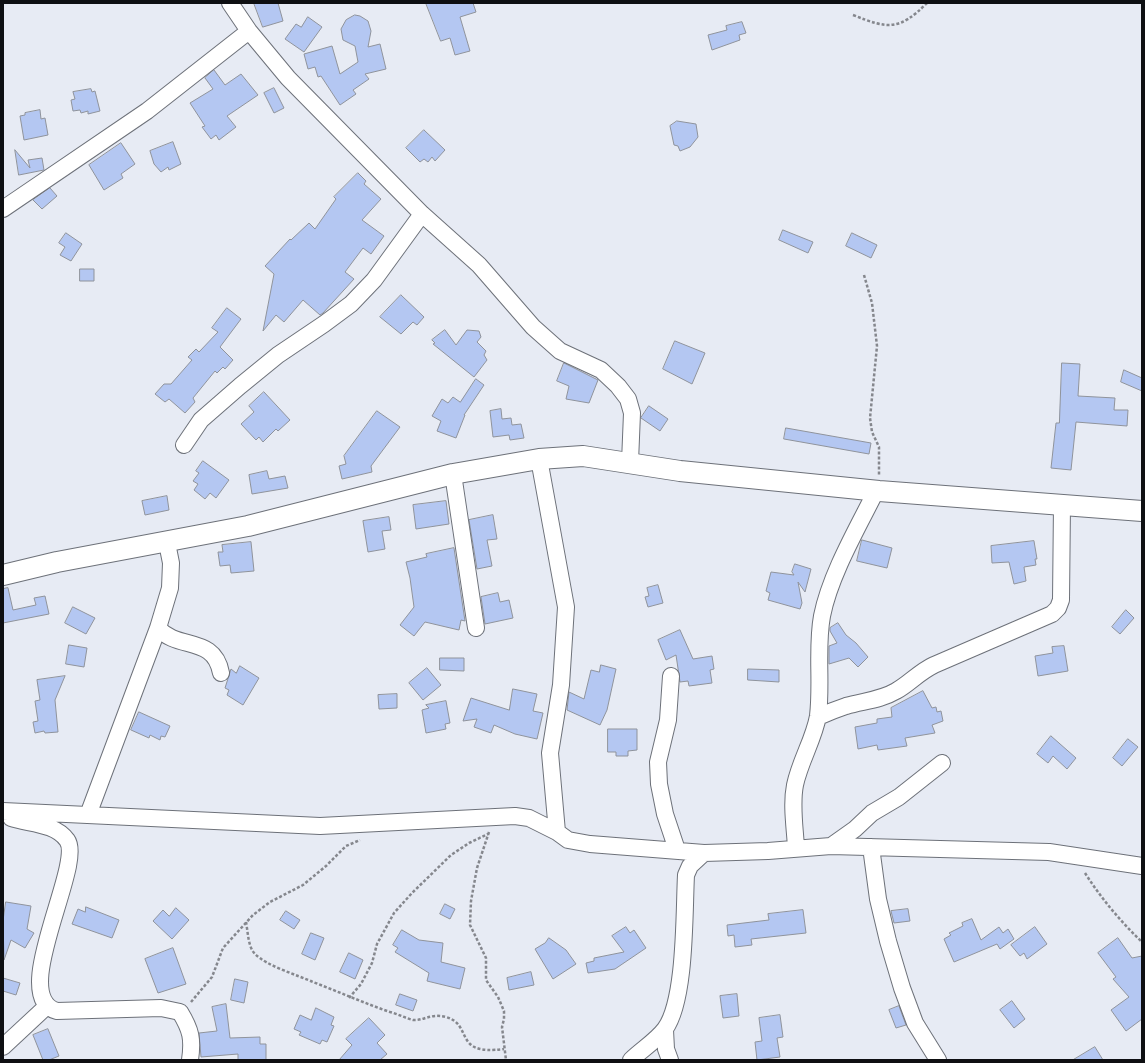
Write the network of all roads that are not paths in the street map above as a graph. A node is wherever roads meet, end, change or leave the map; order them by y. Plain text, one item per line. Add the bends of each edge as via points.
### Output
1 (230, 3) edge
2 (249, 31) junction
3 (3, 208) edge
4 (422, 214) junction
5 (184, 445) dead end
6 (539, 459) junction
7 (630, 462) junction
8 (453, 474) junction
9 (878, 491) junction
10 (1062, 504) junction
11 (1142, 511) edge
12 (167, 543) junction
13 (3, 574) edge
14 (158, 628) junction
15 (476, 628) dead end
16 (221, 674) dead end
17 (671, 676) dead end
18 (818, 717) junction
19 (942, 763) dead end
20 (3, 812) edge
21 (88, 815) junction
22 (557, 832) junction
23 (832, 846) junction
24 (872, 847) junction
25 (796, 848) junction
26 (677, 850) junction
27 (704, 853) junction
28 (1142, 866) edge
29 (47, 1006) junction
30 (665, 1030) junction
31 (3, 1047) edge
32 (190, 1060) edge
33 (631, 1060) edge
34 (670, 1060) edge
35 (938, 1060) edge

1 - 2 street
2 - 3 street via 147,111
2 - 4 street via 288,78
4 - 5 street via 374,280 351,304 278,355 240,386 201,420
4 - 7 street via 479,265 533,327 560,351 601,370 618,386 628,398 632,413
6 - 7 street via 583,456
6 - 8 street
6 - 22 street via 566,607 561,686 550,753
7 - 9 street via 680,471
8 - 12 street via 314,511
8 - 15 street
9 - 10 street
9 - 18 street via 846,549 822,615
10 - 11 street
10 - 18 street via 1061,600 1052,614 919,672 897,691 888,695
12 - 13 street
12 - 14 street via 170,588
14 - 16 street via 164,634 208,650 215,657
14 - 21 street
17 - 26 street via 668,720 658,762 665,814
18 - 25 street via 795,786
19 - 23 street via 900,796 872,813
20 - 21 street
20 - 29 street via 12,818 57,831 67,840 70,847 41,970 40,993
21 - 22 street via 320,826 515,816 529,818
22 - 26 street via 568,840 590,844
23 - 24 street
23 - 25 street
24 - 28 street via 1049,852
24 - 35 street via 878,899 902,988 915,1023
25 - 27 street
26 - 27 street
27 - 30 street via 690,866 686,875 680,978 674,1012
29 - 31 street
29 - 32 street via 57,1011 161,1008 180,1012 193,1043
30 - 33 street
30 - 34 street via 666,1049

